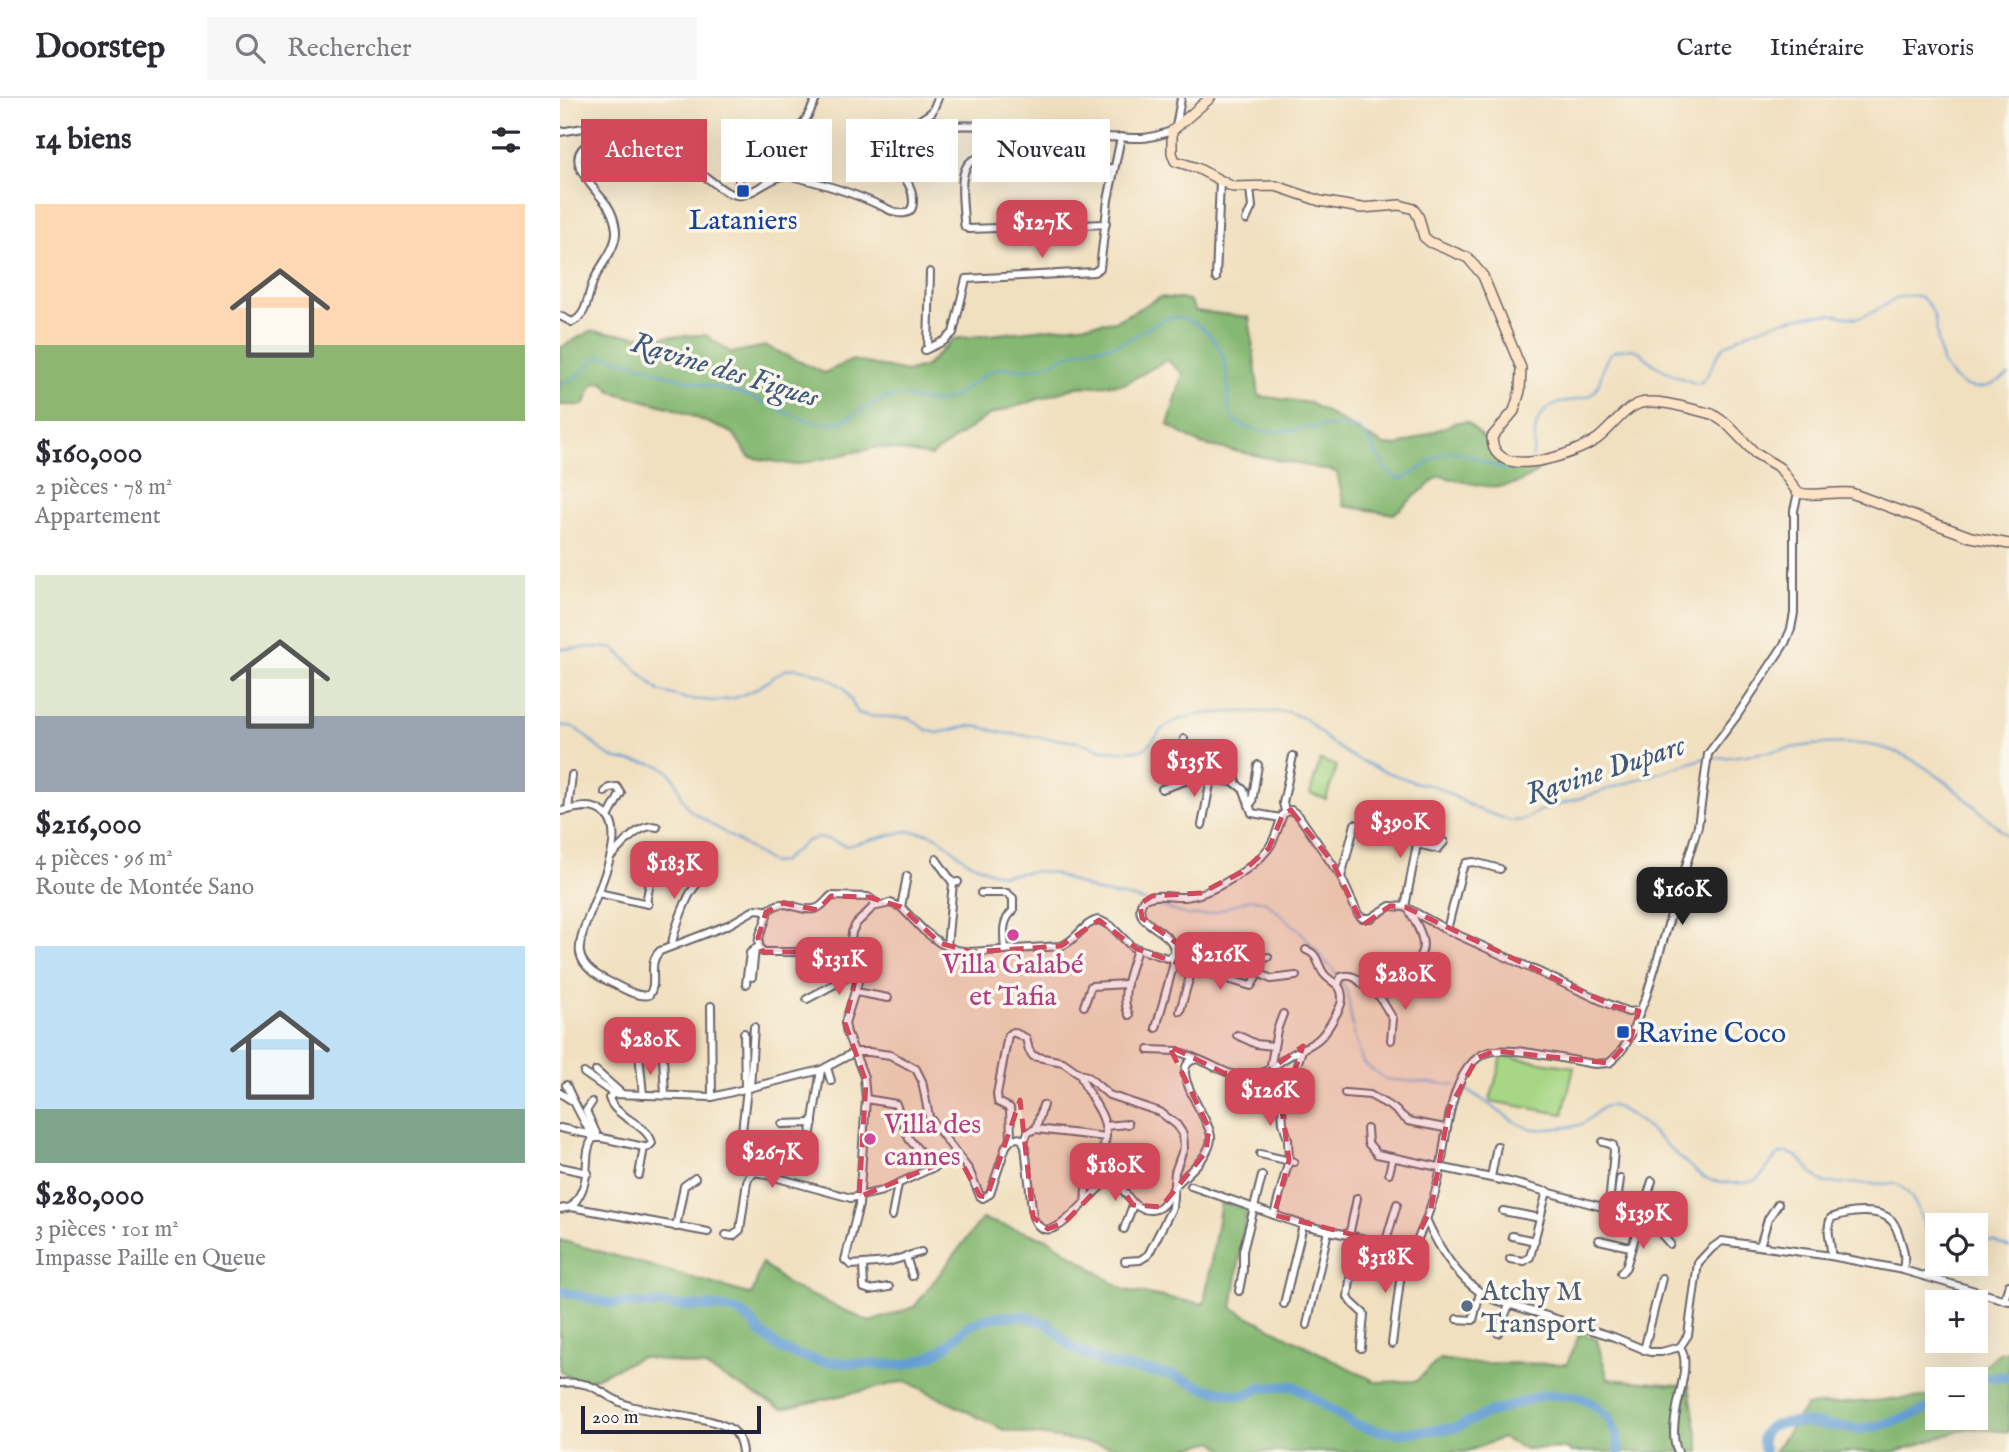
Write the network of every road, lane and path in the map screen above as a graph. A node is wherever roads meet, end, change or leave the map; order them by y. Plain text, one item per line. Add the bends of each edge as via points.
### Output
1 (817, 98) edge
2 (938, 98) edge
3 (1181, 98) edge
4 (1210, 98) edge
5 (806, 119) edge
6 (921, 119) edge
7 (958, 125) edge
8 (581, 128) edge
9 (1174, 129) junction
10 (560, 132) edge
11 (1121, 137) junction
12 (581, 151) edge
13 (1114, 168) junction
14 (581, 174) edge
15 (707, 179) edge
16 (1220, 181) junction
17 (587, 182) edge
18 (739, 182) edge
19 (907, 182) edge
20 (1250, 187) junction
21 (737, 195) junction
22 (1247, 220) dead end
23 (1106, 224) junction
24 (930, 272) dead end
25 (1216, 278) dead end
26 (560, 316) edge
27 (1798, 493) junction
28 (2009, 544) edge
29 (1184, 739) dead end
30 (1217, 748) dead end
31 (1293, 756) dead end
32 (1258, 765) dead end
33 (572, 775) dead end
34 (1187, 779) junction
35 (1211, 779) junction
36 (1236, 783) junction
37 (1162, 789) dead end
38 (606, 792) dead end
39 (1249, 805) junction
40 (569, 810) junction
41 (560, 811) edge
42 (1283, 815) junction
43 (608, 817) junction
44 (1422, 818) dead end
45 (1355, 824) dead end
46 (1202, 825) dead end
47 (657, 827) dead end
48 (1444, 842) dead end
49 (1417, 844) junction
50 (611, 856) junction
51 (706, 857) dead end
52 (936, 859) dead end
53 (1500, 869) dead end
54 (907, 876) dead end
55 (1341, 877) junction
56 (650, 882) dead end
57 (598, 893) junction
58 (981, 893) dead end
59 (878, 905) junction
60 (901, 907) junction
61 (1407, 909) junction
62 (766, 912) junction
63 (1447, 930) junction
64 (672, 946) junction
65 (947, 946) junction
66 (757, 948) junction
67 (1137, 949) junction
68 (1004, 950) junction
69 (1306, 950) dead end
70 (1268, 957) dead end
71 (1173, 960) junction
72 (856, 961) junction
73 (1236, 961) dead end
74 (1192, 969) junction
75 (859, 971) junction
76 (1259, 973) junction
77 (752, 976) dead end
78 (1296, 976) dead end
79 (1226, 979) junction
80 (746, 984) dead end
81 (1127, 984) junction
82 (1338, 984) junction
83 (856, 992) junction
84 (1378, 994) junction
85 (888, 998) dead end
86 (807, 999) dead end
87 (711, 1006) dead end
88 (1084, 1006) dead end
89 (1180, 1011) dead end
90 (1639, 1011) junction
91 (1283, 1014) dead end
92 (1129, 1015) dead end
93 (754, 1027) dead end
94 (1156, 1028) dead end
95 (744, 1033) dead end
96 (1237, 1035) dead end
97 (632, 1038) dead end
98 (1391, 1040) dead end
99 (1273, 1046) junction
100 (1149, 1050) dead end
101 (1302, 1050) junction
102 (855, 1052) junction
103 (663, 1057) dead end
104 (1197, 1059) junction
105 (824, 1069) junction
106 (1269, 1070) junction
107 (596, 1072) dead end
108 (584, 1073) dead end
109 (1080, 1074) junction
110 (831, 1081) dead end
111 (566, 1084) dead end
112 (747, 1089) junction
113 (560, 1093) edge
114 (1345, 1093) dead end
115 (618, 1094) junction
116 (643, 1095) junction
117 (665, 1096) junction
118 (712, 1097) junction
119 (866, 1100) junction
120 (574, 1102) junction
121 (592, 1102) dead end
122 (1043, 1105) dead end
123 (813, 1123) junction
124 (782, 1124) dead end
125 (1128, 1124) dead end
126 (1105, 1126) junction
127 (560, 1128) edge
128 (1445, 1128) junction
129 (1036, 1129) junction
130 (1367, 1129) dead end
131 (594, 1137) junction
132 (1106, 1137) junction
133 (810, 1138) dead end
134 (741, 1139) dead end
135 (1011, 1140) junction
136 (1024, 1142) junction
137 (1603, 1142) dead end
138 (1497, 1146) dead end
139 (644, 1147) junction
140 (1260, 1154) dead end
141 (958, 1156) junction
142 (1393, 1157) junction
143 (1292, 1161) junction
144 (1441, 1166) junction
145 (560, 1167) edge
146 (934, 1168) junction
147 (588, 1173) junction
148 (1389, 1173) dead end
149 (639, 1175) dead end
150 (1262, 1176) dead end
151 (685, 1177) dead end
152 (1491, 1177) junction
153 (695, 1178) dead end
154 (1620, 1179) dead end
155 (1652, 1181) dead end
156 (898, 1184) junction
157 (684, 1186) junction
158 (1175, 1186) junction
159 (1191, 1186) dead end
160 (1547, 1191) junction
161 (859, 1197) junction
162 (1357, 1198) dead end
163 (1086, 1201) junction
164 (1397, 1204) dead end
165 (1778, 1204) dead end
166 (1133, 1205) junction
167 (571, 1207) junction
168 (1252, 1207) junction
169 (1604, 1208) junction
170 (560, 1209) edge
171 (1503, 1211) dead end
172 (1616, 1212) junction
173 (1274, 1215) junction
174 (892, 1216) dead end
175 (1639, 1217) junction
176 (1540, 1218) junction
177 (1426, 1219) junction
178 (1303, 1225) junction
179 (676, 1227) junction
180 (1124, 1228) dead end
181 (1328, 1231) junction
182 (708, 1232) dead end
183 (726, 1236) dead end
184 (1352, 1236) junction
185 (1512, 1236) dead end
186 (1599, 1240) dead end
187 (1535, 1241) junction
188 (1385, 1244) junction
189 (1670, 1244) dead end
190 (1760, 1246) junction
191 (1630, 1248) junction
192 (1404, 1249) junction
193 (921, 1252) dead end
194 (906, 1256) junction
195 (1831, 1256) junction
196 (1510, 1259) dead end
197 (1125, 1261) dead end
198 (863, 1264) junction
199 (1903, 1270) junction
200 (1621, 1273) dead end
201 (912, 1276) dead end
202 (1662, 1278) dead end
203 (2009, 1285) edge
204 (889, 1287) dead end
205 (1239, 1291) dead end
206 (1480, 1293) junction
207 (2007, 1300) edge
208 (1284, 1304) dead end
209 (1509, 1305) junction
210 (1457, 1320) dead end
211 (1307, 1325) dead end
212 (1498, 1333) dead end
213 (1392, 1344) dead end
214 (1680, 1347) junction
215 (1361, 1348) dead end
216 (1644, 1350) junction
217 (560, 1383) edge
218 (742, 1452) edge
219 (1678, 1452) edge

1 - 5 street
2 - 6 street via 932,112
3 - 9 street
4 - 9 street
7 - 11 street
8 - 10 street
9 - 11 street via 1151,138
9 - 16 street via 1174,159
11 - 13 street
12 - 14 street
13 - 23 street
13 - 23 street via 1067,169 976,159 970,161 963,176 964,223 970,229
15 - 21 street
16 - 20 street
16 - 25 street
17 - 26 street via 612,214 615,242 595,276 582,314 572,322
18 - 21 street
19 - 21 street via 913,203 906,213 787,175
20 - 22 street via 1252,207
20 - 27 street via 1276,186 1308,198 1362,208 1410,208 1417,213 1424,237 1468,258 1489,288 1521,368 1514,411 1494,432 1492,442 1499,455 1518,463 1536,462 1588,444 1628,410 1654,402 1721,418 1750,448 1780,468
23 - 24 street via 1098,271 966,279 953,333 926,349
27 - 28 street via 1851,492 1970,537
27 - 90 street via 1791,629 1708,754 1698,827
29 - 34 street via 1182,762
30 - 36 street via 1234,761
31 - 42 street
32 - 39 street
33 - 40 street
34 - 35 street
34 - 37 street
35 - 36 street
35 - 46 street
36 - 39 street
38 - 43 street via 617,787 621,793
39 - 42 street via 1256,815
40 - 41 street
40 - 43 street via 593,808
42 - 55 street via 1291,810 1299,816
42 - 71 street via 1269,848 1226,882 1192,896 1143,900 1139,911 1172,941
43 - 50 street
44 - 49 street
45 - 55 street
47 - 50 street via 644,827
48 - 49 street via 1438,849
49 - 61 street
50 - 57 street
51 - 64 street via 706,874 690,894
52 - 65 street via 956,882
53 - 63 street via 1474,862 1463,866
54 - 60 street
55 - 61 street via 1362,918 1371,918 1390,906
56 - 57 street via 647,903
57 - 64 street via 580,949 587,967 597,975 648,996 653,988 655,956
58 - 68 street via 1013,898 1013,911 1004,923
59 - 60 street
59 - 62 street via 868,897 831,896 818,908 783,903
59 - 72 street via 853,928
60 - 65 street
61 - 63 street
61 - 84 street via 1423,938 1423,952 1392,988
62 - 64 street via 756,909
62 - 66 street
63 - 90 street via 1613,1006
65 - 68 street via 971,952
66 - 72 street via 766,953 816,951
66 - 77 street
66 - 80 street via 750,953
67 - 68 street via 1099,920 1067,944
67 - 71 street
67 - 81 street
69 - 82 street
70 - 76 street via 1261,960
71 - 74 street
71 - 94 street
72 - 75 street
73 - 79 street
74 - 79 street
74 - 89 street
75 - 83 street
75 - 86 street
76 - 78 street via 1271,979
76 - 79 street via 1251,986
81 - 88 street via 1091,986
81 - 92 street via 1124,1000
82 - 84 street via 1345,975 1356,977
82 - 101 street via 1340,1007 1322,1038
83 - 85 street
83 - 102 street via 845,1023
84 - 98 street via 1392,1019
87 - 118 street
90 - 128 street via 1630,1040 1609,1063 1495,1051 1477,1058 1461,1082
91 - 99 street
93 - 112 street
95 - 112 street
96 - 99 street
97 - 116 street via 638,1042
99 - 106 street
100 - 104 street via 1177,1051
101 - 106 street
101 - 143 street via 1282,1113
102 - 105 street
102 - 119 street
102 - 141 street via 890,1055 916,1069 929,1117
103 - 117 street
104 - 106 street via 1231,1075
104 - 158 street via 1188,1064 1184,1076 1211,1140
105 - 110 street
105 - 112 street
105 - 123 street
107 - 115 street
108 - 115 street
109 - 126 street
109 - 135 street via 1062,1062 1033,1056 1026,1038 1011,1033 996,1094 998,1102 1010,1108
109 - 158 street via 1109,1095 1153,1109 1177,1125 1185,1142
111 - 120 street
112 - 118 street
112 - 134 street
113 - 120 street
114 - 128 street via 1370,1095 1408,1121
115 - 116 street
115 - 139 street via 609,1098 613,1107 652,1139 650,1146
116 - 117 street
117 - 118 street
119 - 146 street via 896,1104 909,1139
119 - 161 street
120 - 131 street
121 - 131 street via 586,1111
122 - 129 street
123 - 124 street
123 - 133 street
125 - 126 street
126 - 132 street
127 - 131 street
128 - 144 street
129 - 132 street
129 - 136 street via 1028,1132
130 - 142 street via 1371,1149
131 - 139 street
131 - 147 street
132 - 163 street via 1086,1182
135 - 136 street
135 - 141 street via 987,1197 979,1196
136 - 163 street via 1032,1217 1038,1225 1048,1229 1060,1226
137 - 169 street via 1613,1145 1614,1151 1610,1195
138 - 152 street
139 - 149 street
140 - 143 street
141 - 146 street
142 - 144 street
142 - 148 street
143 - 173 street
144 - 152 street
144 - 177 street
145 - 147 street
146 - 156 street
147 - 167 street via 583,1191
150 - 168 street
151 - 157 street
152 - 160 street
153 - 157 street
154 - 172 street
155 - 175 street
156 - 161 street
156 - 174 street
157 - 179 street
158 - 166 street via 1156,1210
158 - 197 street via 1172,1209 1149,1255
159 - 168 street
160 - 169 street
160 - 176 street
161 - 183 street via 844,1198 755,1172 747,1182 740,1230
161 - 198 street via 845,1260 851,1265
162 - 184 street
163 - 166 street via 1105,1181 1112,1180
164 - 188 street
165 - 190 street
166 - 180 street
167 - 170 street
167 - 179 street
168 - 173 street
168 - 205 street
169 - 172 street
171 - 176 street
172 - 175 street
173 - 178 street
175 - 189 street via 1651,1220
175 - 191 street
176 - 187 street
177 - 192 street via 1415,1244
177 - 206 street via 1442,1252
178 - 181 street
178 - 208 street
179 - 182 street
181 - 184 street
181 - 211 street
184 - 188 street
184 - 215 street via 1348,1297 1364,1314
185 - 187 street
186 - 191 street
187 - 196 street via 1528,1260
188 - 192 street
190 - 195 street
190 - 214 street via 1722,1241 1701,1258 1688,1335
191 - 200 street
192 - 213 street
193 - 194 street
194 - 198 street
194 - 201 street
195 - 199 street
195 - 199 street via 1831,1218 1848,1213 1879,1215 1896,1227 1905,1256
198 - 204 street via 864,1288
199 - 207 street
202 - 216 street
203 - 207 street
206 - 209 street
206 - 210 street via 1473,1320
209 - 212 street
209 - 216 street
214 - 216 street
214 - 219 street via 1685,1359 1673,1428
217 - 218 street via 583,1383 631,1406 729,1428 738,1436

